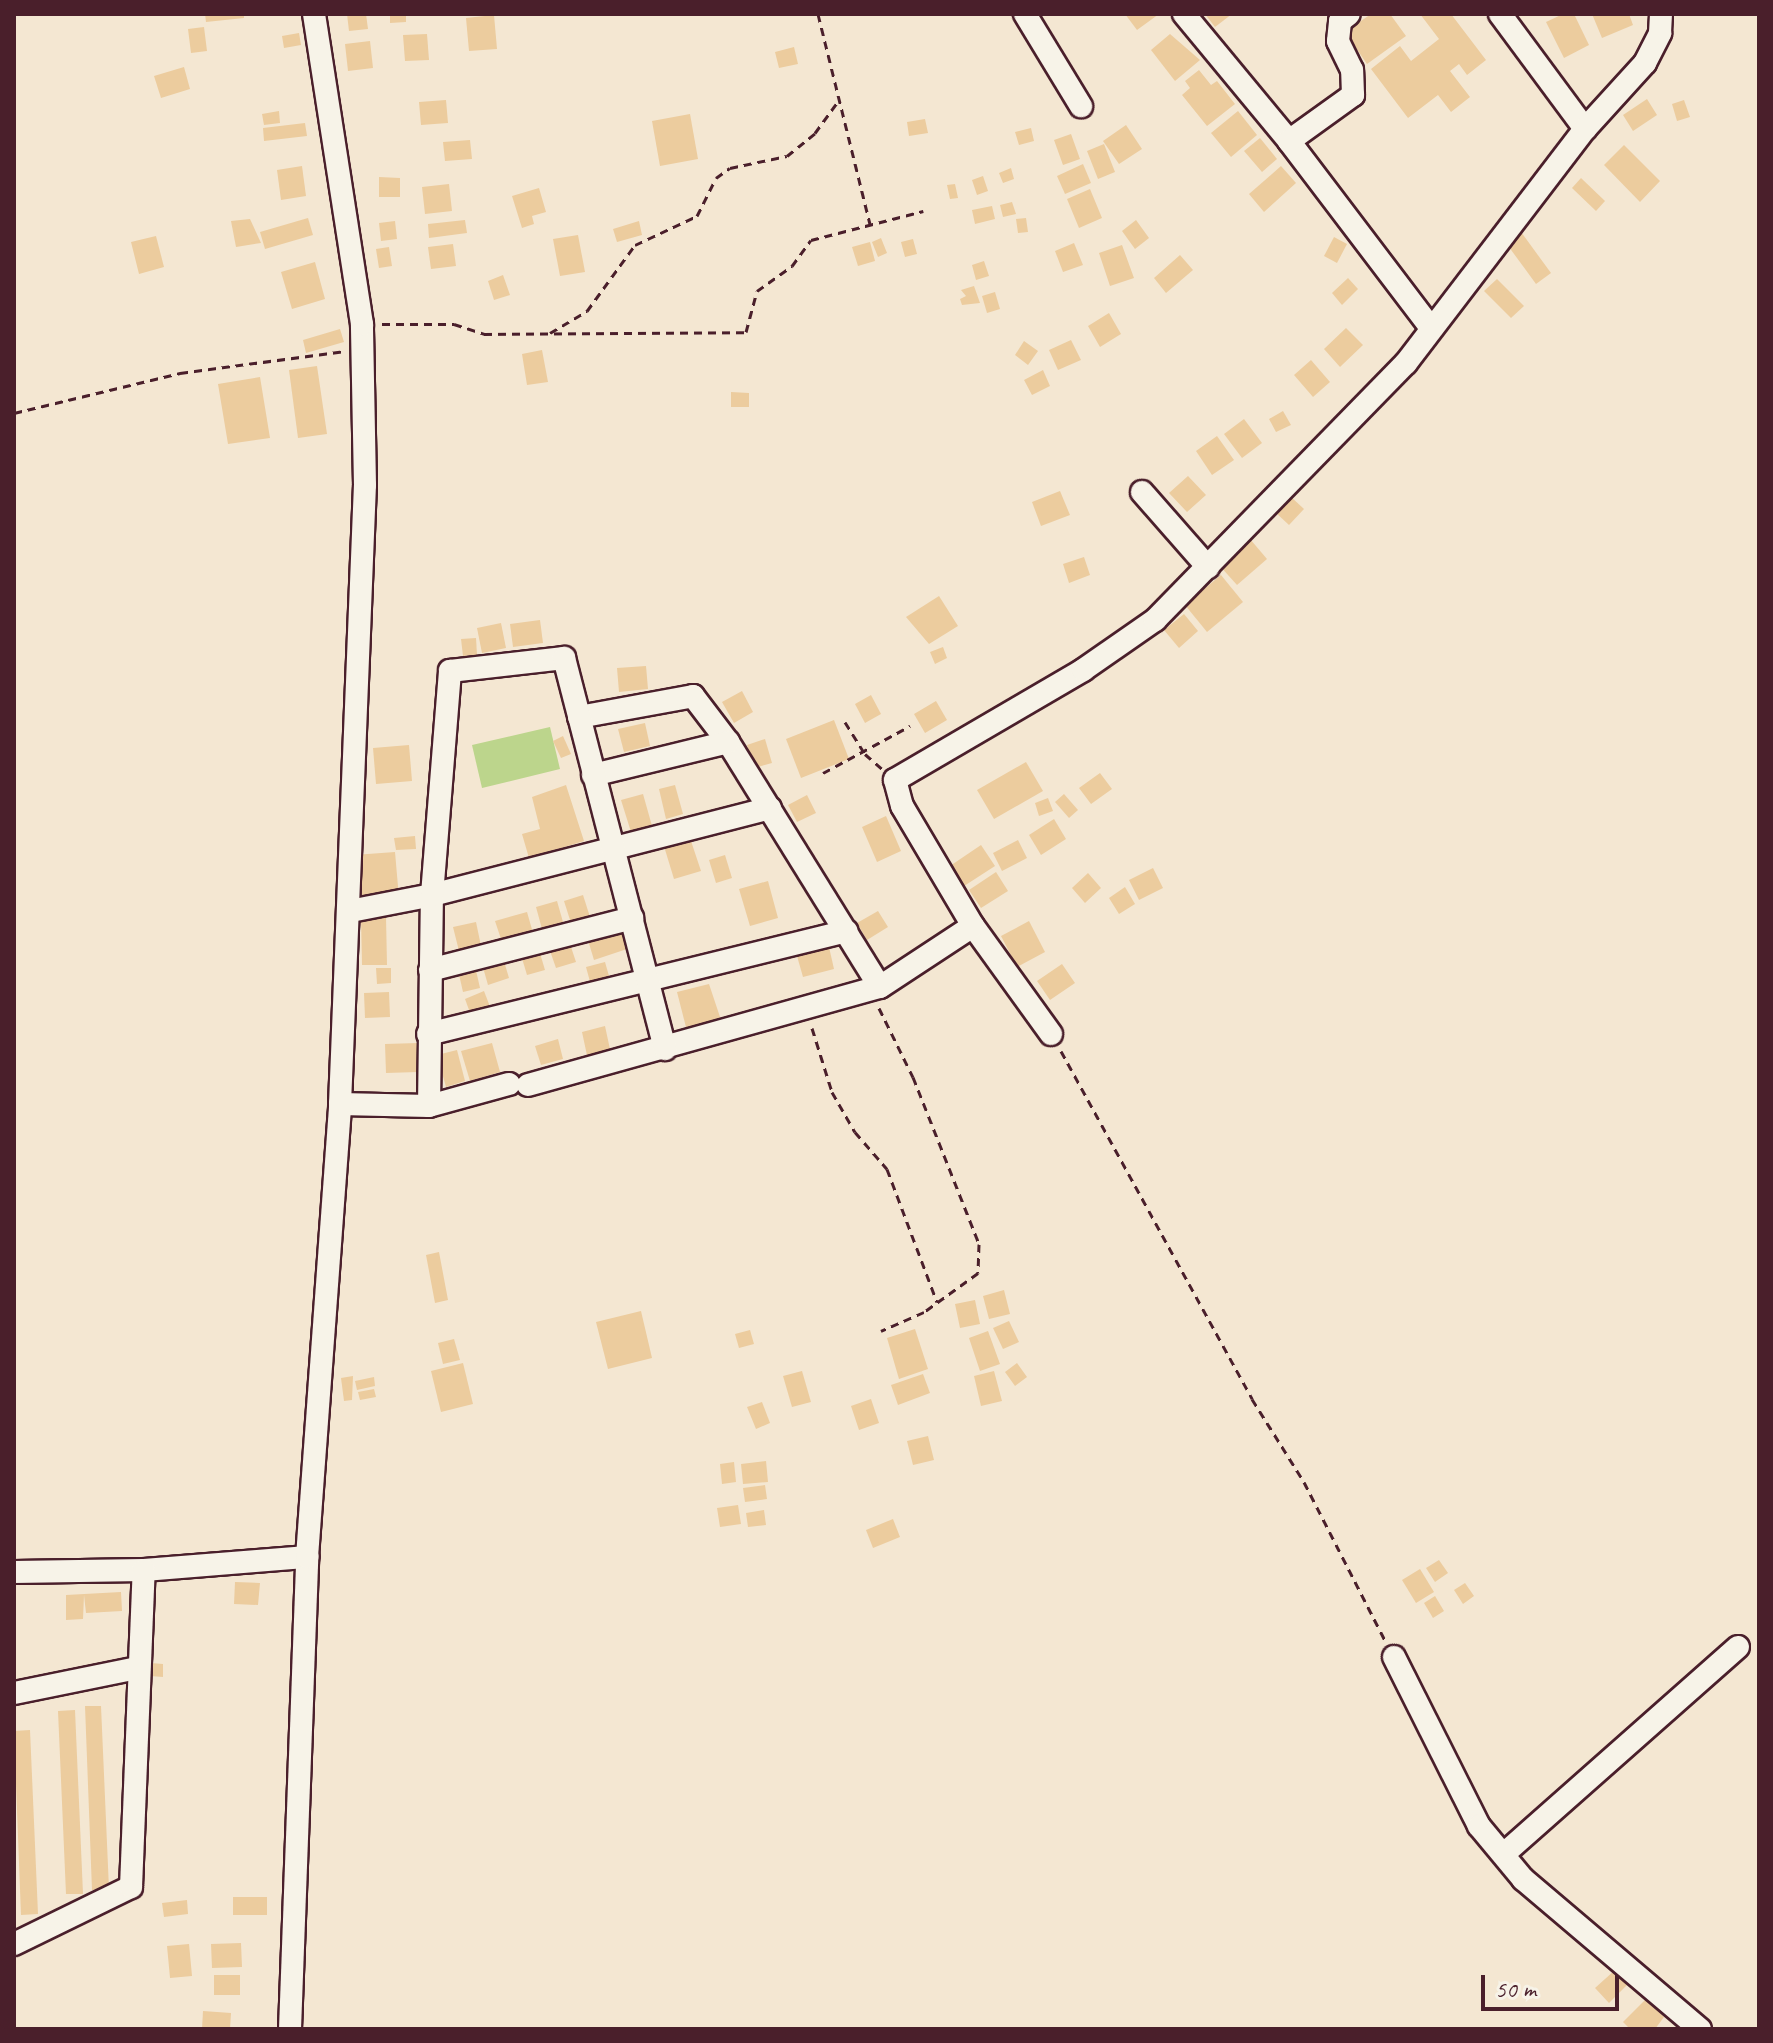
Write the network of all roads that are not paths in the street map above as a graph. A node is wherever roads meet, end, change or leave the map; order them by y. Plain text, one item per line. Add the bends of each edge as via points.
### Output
1 (314, 14) edge
2 (1025, 14) edge
3 (1184, 14) edge
4 (1349, 14) edge
5 (1500, 14) edge
6 (1660, 23) edge
7 (1081, 106) dead end
8 (1585, 129) junction
9 (1289, 141) junction
10 (1431, 328) junction
11 (1142, 492) dead end
12 (1208, 567) junction
13 (579, 717) junction
14 (728, 742) junction
15 (593, 775) junction
16 (770, 808) junction
17 (612, 848) junction
18 (432, 895) junction
19 (350, 911) junction
20 (632, 918) junction
21 (973, 926) junction
22 (846, 931) junction
23 (430, 970) junction
24 (650, 982) junction
25 (875, 988) junction
26 (428, 1034) junction
27 (1051, 1034) road end
28 (665, 1049) junction
29 (340, 1104) junction
30 (429, 1106) junction
31 (307, 1557) junction
32 (144, 1570) junction
33 (14, 1572) edge
34 (1738, 1647) dead end
35 (1394, 1657) road end
36 (137, 1668) junction
37 (14, 1693) edge
38 (1505, 1853) junction
39 (14, 1944) edge
40 (290, 2029) edge
41 (1700, 2029) edge

1 - 19 street via 364,348 362,620
2 - 7 street
3 - 9 street
4 - 9 street via 1340,21 1338,41 1352,70 1353,95
5 - 8 street
6 - 8 street via 1645,63
8 - 10 street
9 - 10 street
10 - 12 street via 1406,363
11 - 12 street
12 - 21 street via 1155,620 1083,670 895,780 902,806
13 - 14 street via 693,696
13 - 15 street
13 - 18 street via 564,658 450,671
14 - 15 street
14 - 16 street
15 - 17 street
16 - 17 street
16 - 22 street
17 - 18 street
17 - 20 street
18 - 19 street
18 - 23 street
19 - 29 street
20 - 23 street
20 - 24 street
21 - 25 street
21 - 27 street
22 - 24 street
22 - 25 street
23 - 26 street
24 - 26 street
24 - 28 street
25 - 28 street
26 - 30 street
28 - 30 street
29 - 30 street
29 - 31 street
31 - 32 street
31 - 40 street
32 - 33 street
32 - 36 street
34 - 38 street
35 - 38 street via 1479,1826
36 - 37 street
36 - 39 street via 131,1887
38 - 41 street via 1523,1879

